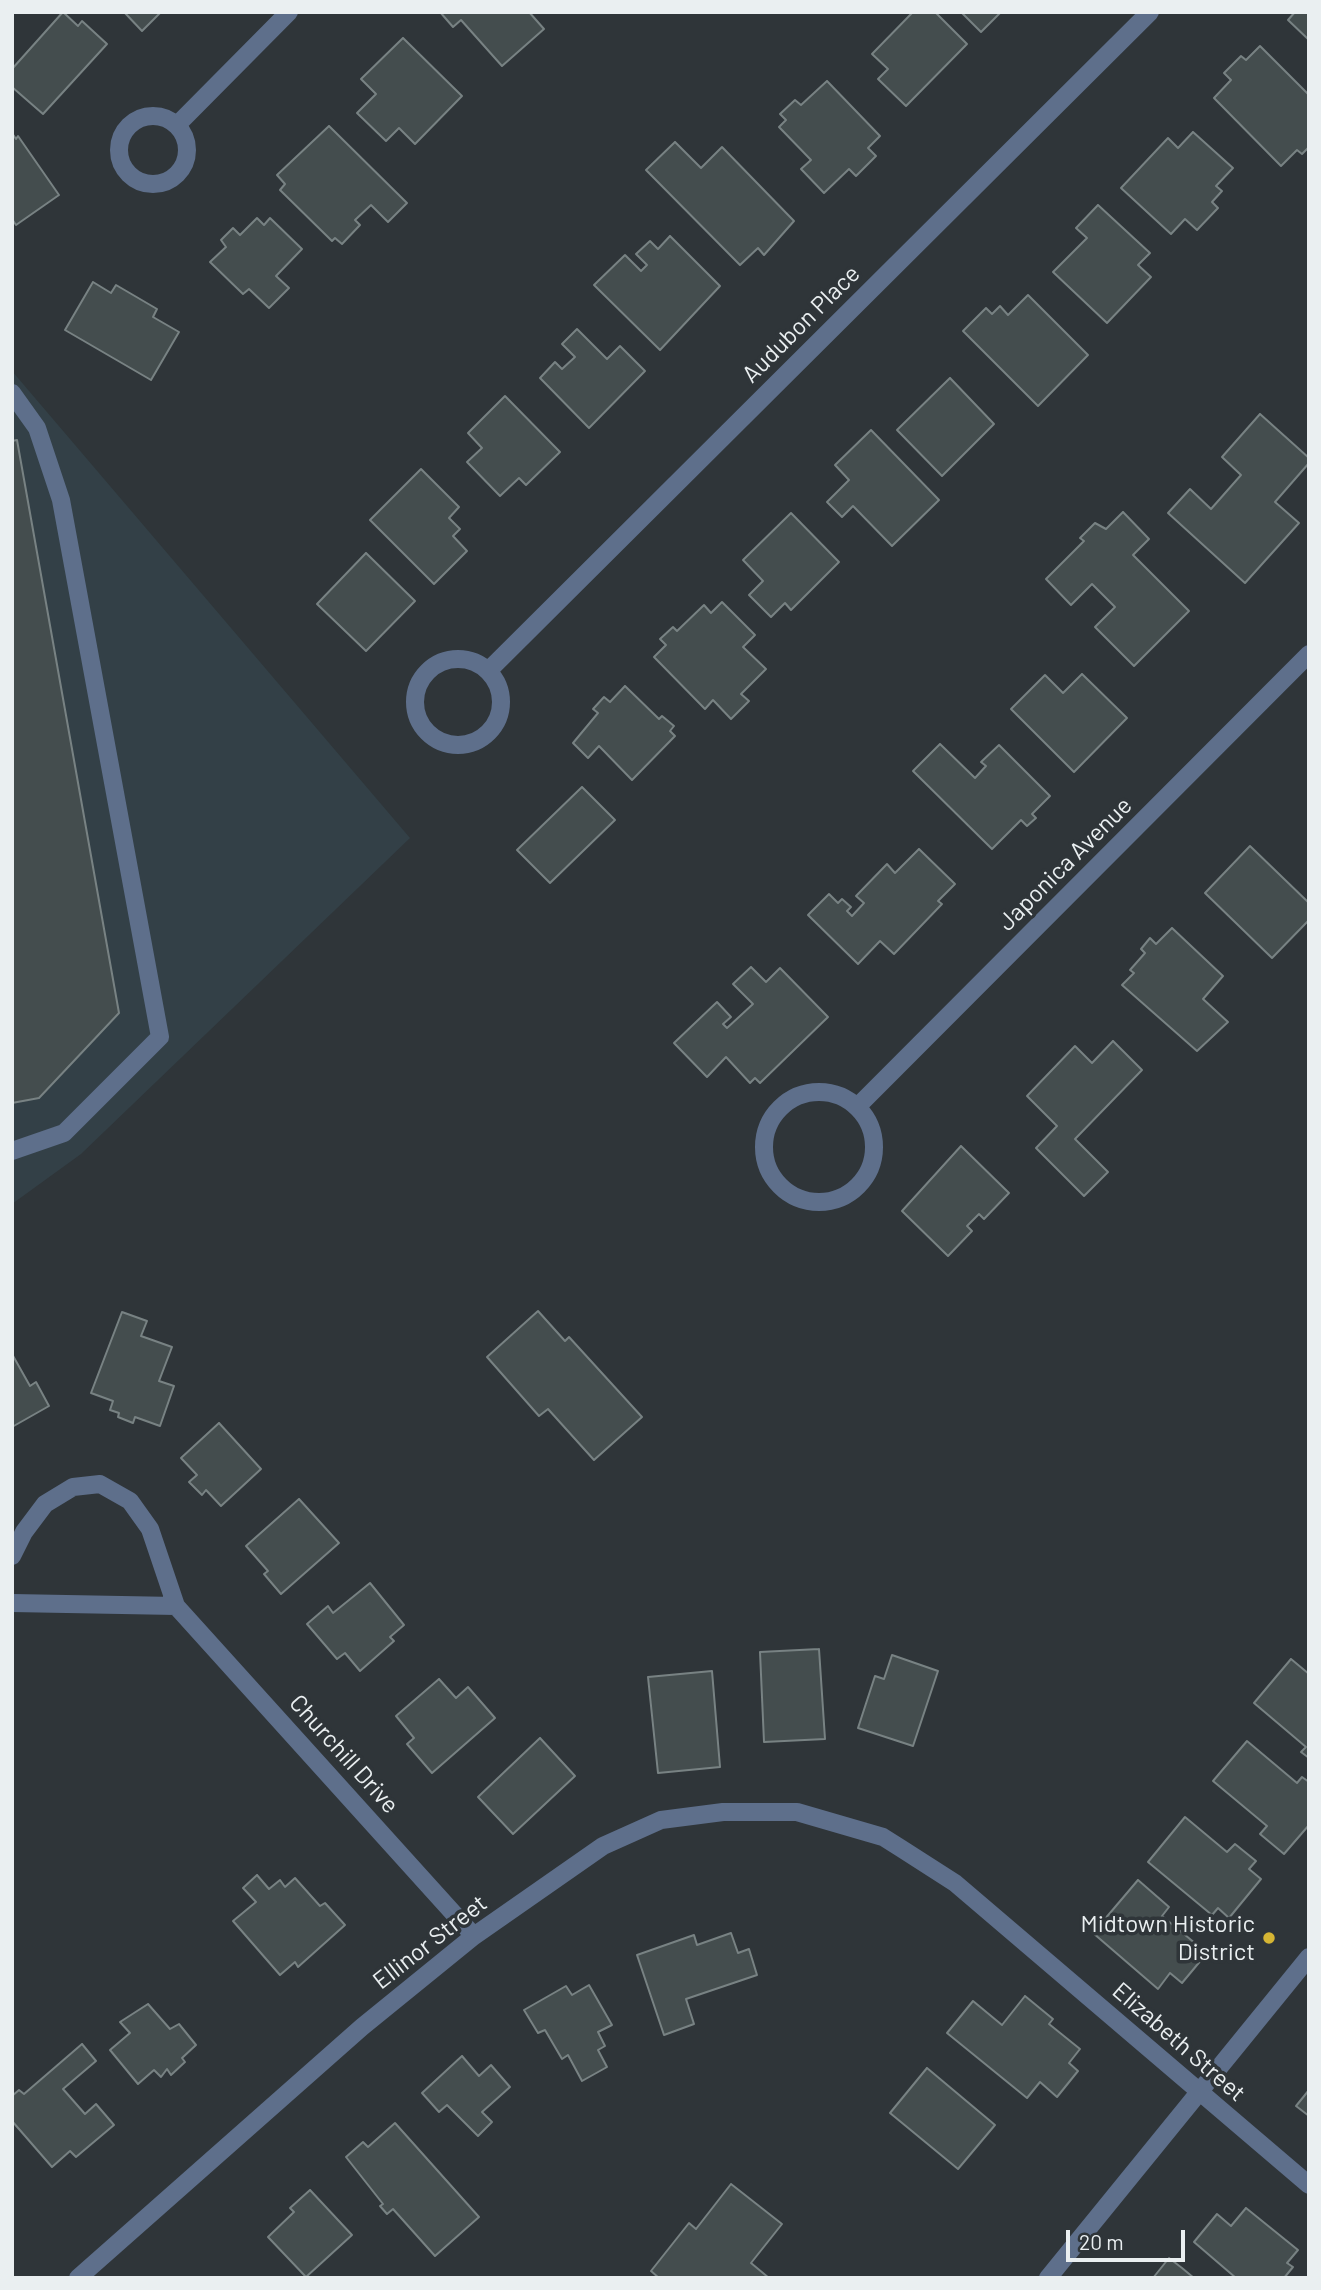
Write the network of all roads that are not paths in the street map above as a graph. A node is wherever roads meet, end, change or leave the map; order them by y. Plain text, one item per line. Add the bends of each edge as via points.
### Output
1 (289, 12) edge
2 (1150, 12) edge
3 (177, 125) dead end
4 (12, 393) edge
5 (1309, 654) edge
6 (488, 671) junction
7 (857, 1107) junction
8 (12, 1151) edge
9 (12, 1556) edge
10 (12, 1603) edge
11 (176, 1606) junction
12 (883, 1837) joint
13 (474, 1936) junction
14 (1309, 1958) edge
15 (1199, 2091) junction
16 (1309, 2185) edge
17 (78, 2278) edge
18 (1048, 2278) edge

1 - 3 street
2 - 6 street, Audubon Place
4 - 8 street via 37,428 61,500 160,1037 64,1133
5 - 7 street, Japonica Avenue
6 - 6 street via 462,659 447,660 429,671 416,689 415,703 417,717 435,739 462,745 487,733 500,710 500,696
7 - 7 street via 822,1092 804,1094 780,1109 765,1133 764,1151 778,1185 792,1196 826,1202 858,1187 868,1173 873,1139
9 - 11 street, Churchill Drive via 45,1504 73,1487 100,1484 130,1501 150,1529
10 - 11 street
11 - 13 street, Churchill Drive
12 - 13 street, Ellinor Street via 797,1812 723,1812 661,1820 603,1846
12 - 15 street, Elizabeth Street via 955,1883
13 - 17 street, Ellinor Street via 362,2026
14 - 15 street
15 - 16 street, Elizabeth Street
15 - 18 street

